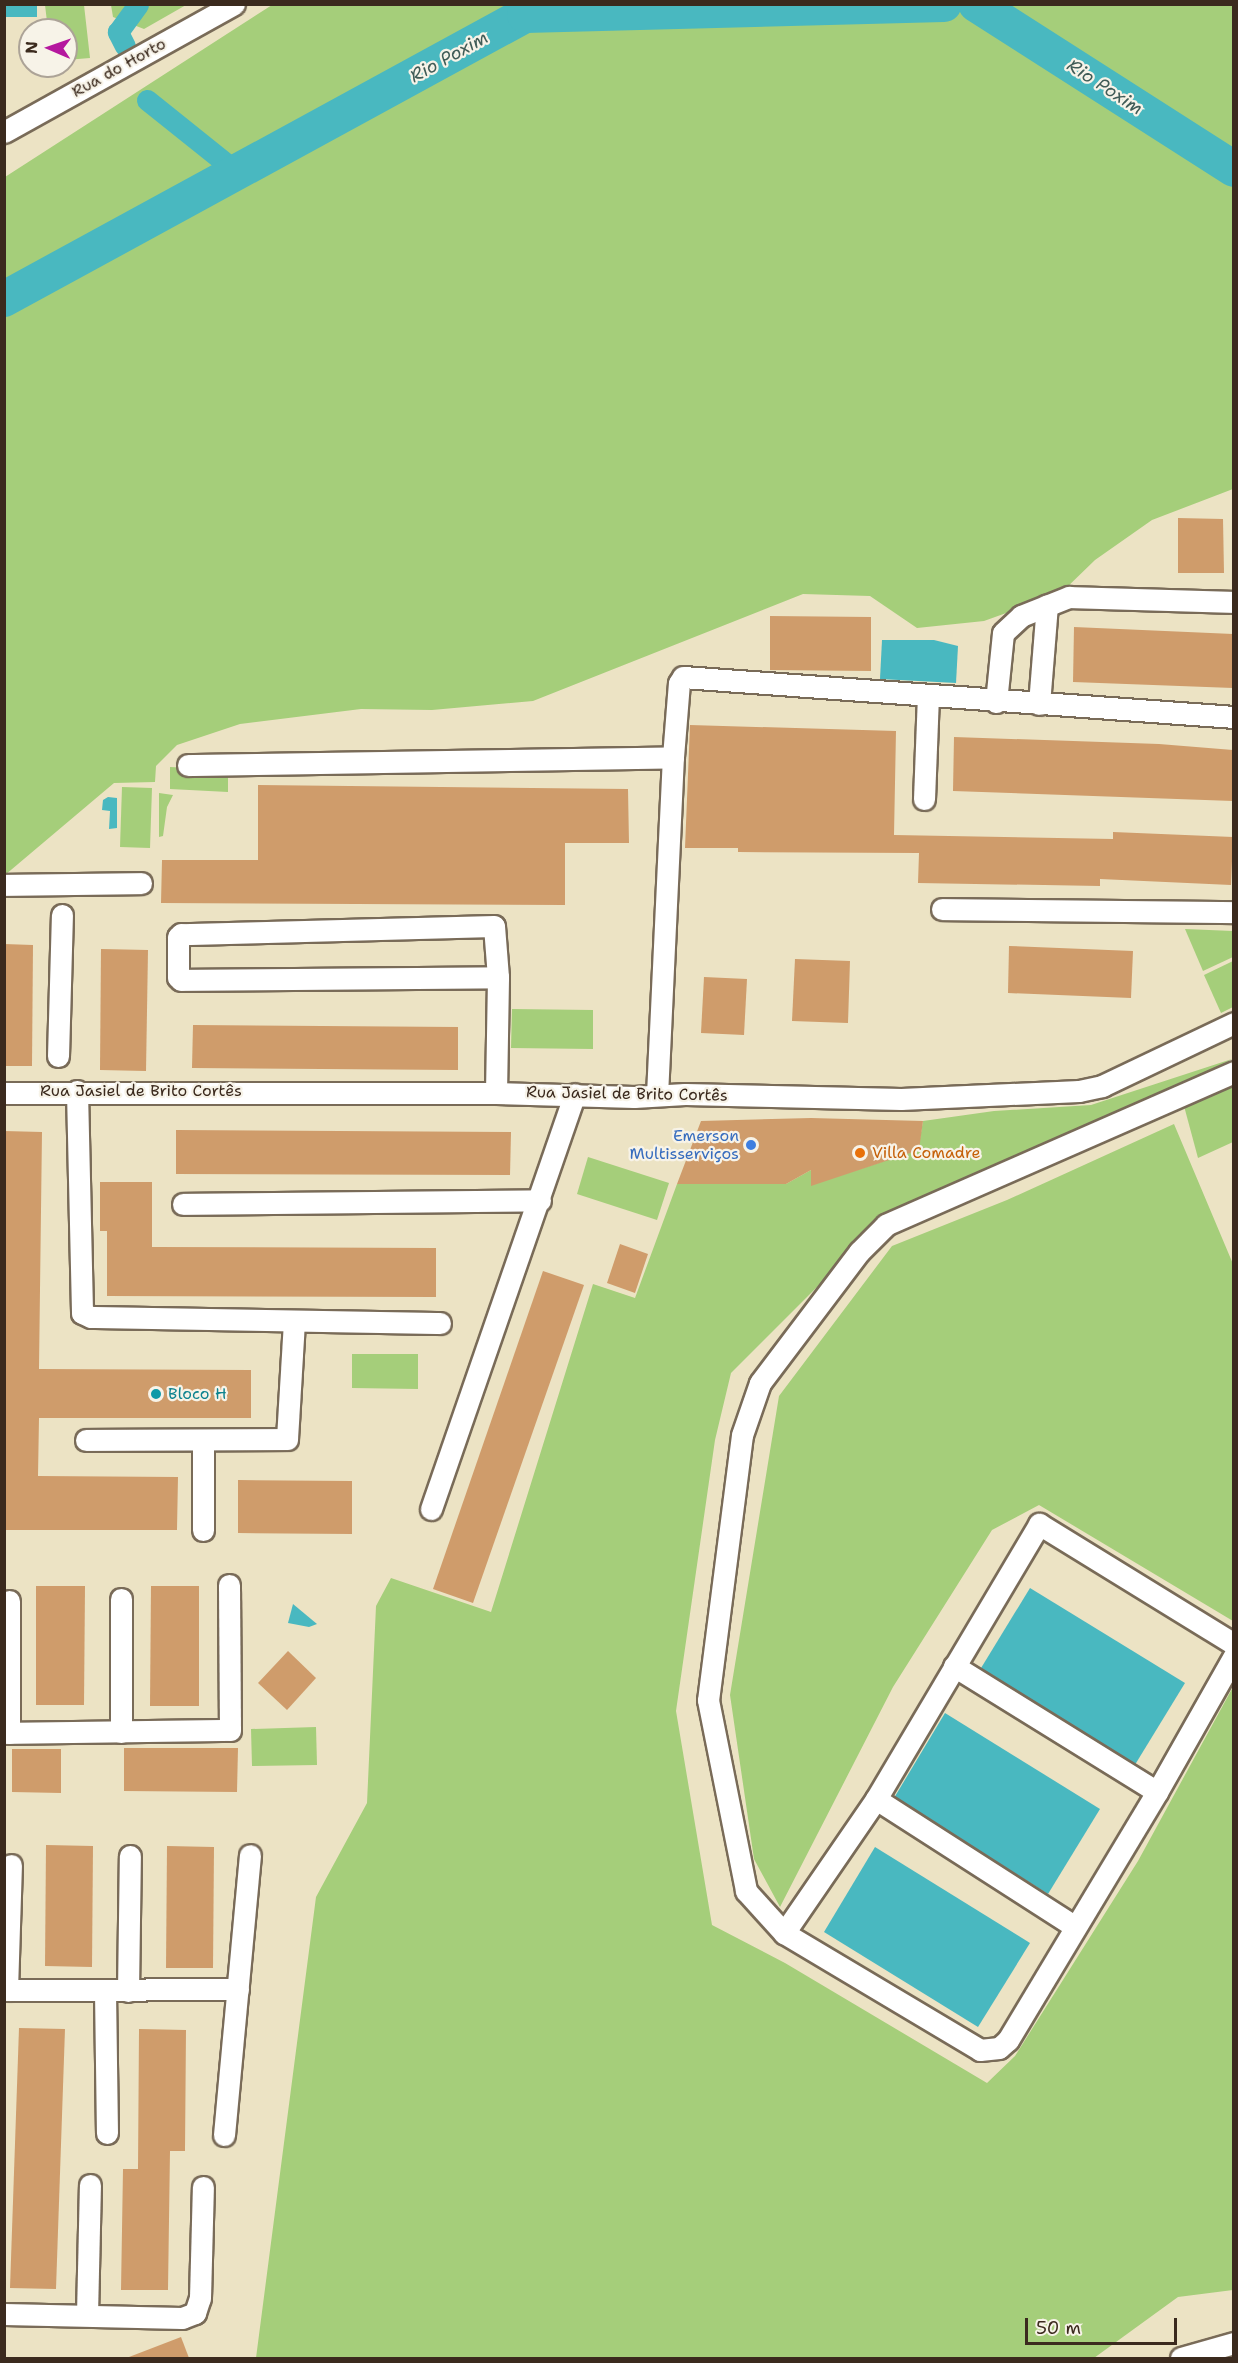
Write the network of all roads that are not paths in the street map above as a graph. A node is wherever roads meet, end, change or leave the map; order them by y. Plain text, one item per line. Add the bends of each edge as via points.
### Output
1 (234, 4) edge
2 (4, 132) edge
3 (1233, 602) edge
4 (1047, 605) junction
5 (928, 696) junction
6 (996, 702) junction
7 (1039, 705) junction
8 (1233, 717) edge
9 (673, 757) junction
10 (188, 765) dead end
11 (924, 800) dead end
12 (141, 883) dead end
13 (4, 885) edge
14 (942, 909) dead end
15 (1233, 912) edge
16 (62, 915) dead end
17 (498, 977) junction
18 (1233, 1023) edge
19 (58, 1056) dead end
20 (1233, 1072) edge
21 (77, 1092) junction
22 (4, 1093) edge
23 (496, 1093) junction
24 (575, 1094) junction
25 (657, 1095) junction
26 (540, 1200) junction
27 (183, 1204) dead end
28 (294, 1321) junction
29 (440, 1323) dead end
30 (86, 1440) dead end
31 (202, 1441) junction
32 (431, 1509) dead end
33 (203, 1530) dead end
34 (229, 1585) dead end
35 (121, 1599) dead end
36 (9, 1601) dead end
37 (1233, 1644) edge
38 (1233, 1656) edge
39 (954, 1666) junction
40 (121, 1732) junction
41 (7, 1733) edge
42 (1157, 1792) junction
43 (876, 1799) junction
44 (250, 1855) dead end
45 (130, 1856) dead end
46 (11, 1865) dead end
47 (1074, 1926) junction
48 (784, 1932) junction
49 (238, 1989) junction
50 (6, 1990) edge
51 (105, 1991) junction
52 (128, 1991) junction
53 (107, 2133) dead end
54 (224, 2135) dead end
55 (90, 2185) dead end
56 (203, 2187) dead end
57 (4, 2313) edge
58 (87, 2315) junction
59 (1233, 2343) edge
60 (1181, 2358) edge

1 - 2 street, Rua do Horto
3 - 4 street via 1069,597
4 - 6 street via 1021,615 1003,633
4 - 7 street
5 - 6 street
5 - 9 street via 686,677 679,683
5 - 11 street
6 - 7 street
7 - 8 street
9 - 10 street
9 - 25 street
12 - 13 street
14 - 15 street
16 - 19 street
17 - 17 street via 182,980 178,976 178,937 493,926
17 - 23 street
18 - 25 street, Rua Jasiel de Brito Cortês via 1091,1090 901,1099
20 - 48 street via 886,1225 859,1252 752,1398 741,1435 708,1700 741,1879 753,1900
21 - 22 street, Rua Jasiel de Brito Cortês
21 - 23 street, Rua Jasiel de Brito Cortês
21 - 28 street via 82,1313
23 - 24 street, Rua Jasiel de Brito Cortês
24 - 25 street, Rua Jasiel de Brito Cortês
24 - 26 street
26 - 27 street
26 - 32 street
28 - 29 street
28 - 31 street via 287,1439
30 - 31 street
31 - 33 street
34 - 40 street via 230,1730
35 - 40 street
36 - 41 street
37 - 39 street via 1039,1524
38 - 42 street
39 - 42 street
39 - 43 street
40 - 41 street
42 - 47 street
43 - 47 street
43 - 48 street
44 - 49 street
45 - 52 street
46 - 50 street
47 - 48 street via 1008,2040 992,2051 980,2050
49 - 52 street
49 - 54 street
50 - 51 street
51 - 52 street
51 - 53 street
55 - 58 street
56 - 58 street via 200,2298 195,2313 182,2319
57 - 58 street
59 - 60 street

